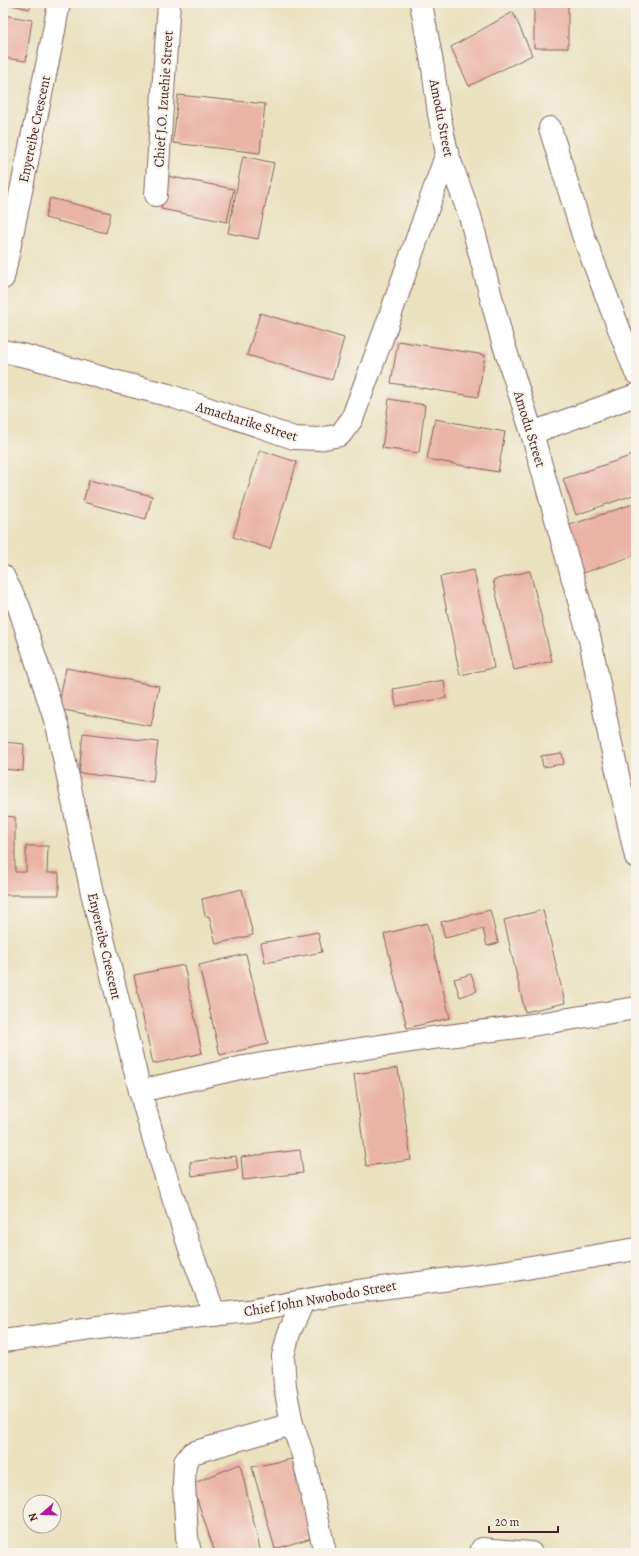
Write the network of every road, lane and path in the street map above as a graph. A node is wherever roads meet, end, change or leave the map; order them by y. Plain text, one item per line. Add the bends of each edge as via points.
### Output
1 (59, 3) edge
2 (169, 3) edge
3 (421, 3) edge
4 (550, 128) dead end
5 (447, 153) junction
6 (156, 196) dead end
7 (3, 278) edge
8 (3, 351) edge
9 (636, 373) edge
10 (636, 395) edge
11 (532, 433) junction
12 (3, 576) edge
13 (636, 857) edge
14 (636, 1008) edge
15 (140, 1091) junction
16 (636, 1250) edge
17 (303, 1302) junction
18 (215, 1315) junction
19 (3, 1341) edge
20 (292, 1424) junction
21 (482, 1549) dead end
22 (190, 1553) edge
23 (325, 1553) edge
24 (531, 1553) edge

1 - 7 street, Enyereibe Crescent
2 - 6 street, Chief J.O. Izuehie Street
3 - 5 street, Amodu Street
4 - 9 street via 583,235
5 - 8 street, Amacharike Street via 352,419 340,435 319,439 294,438 168,395
5 - 11 street, Amodu Street via 470,216 502,340
10 - 11 street
11 - 13 street, Amodu Street via 590,640
12 - 15 street, Enyereibe Crescent via 19,607 58,729 100,929
14 - 15 street via 244,1067
15 - 18 street, Enyereibe Crescent via 189,1246
16 - 17 street, Chief John Nwobodo Street via 503,1272 350,1292
17 - 18 street, Chief John Nwobodo Street
17 - 20 street via 282,1356
18 - 19 street, Chief John Nwobodo Street
20 - 22 street via 192,1453 185,1462 184,1484
20 - 23 street via 303,1455
21 - 24 street

